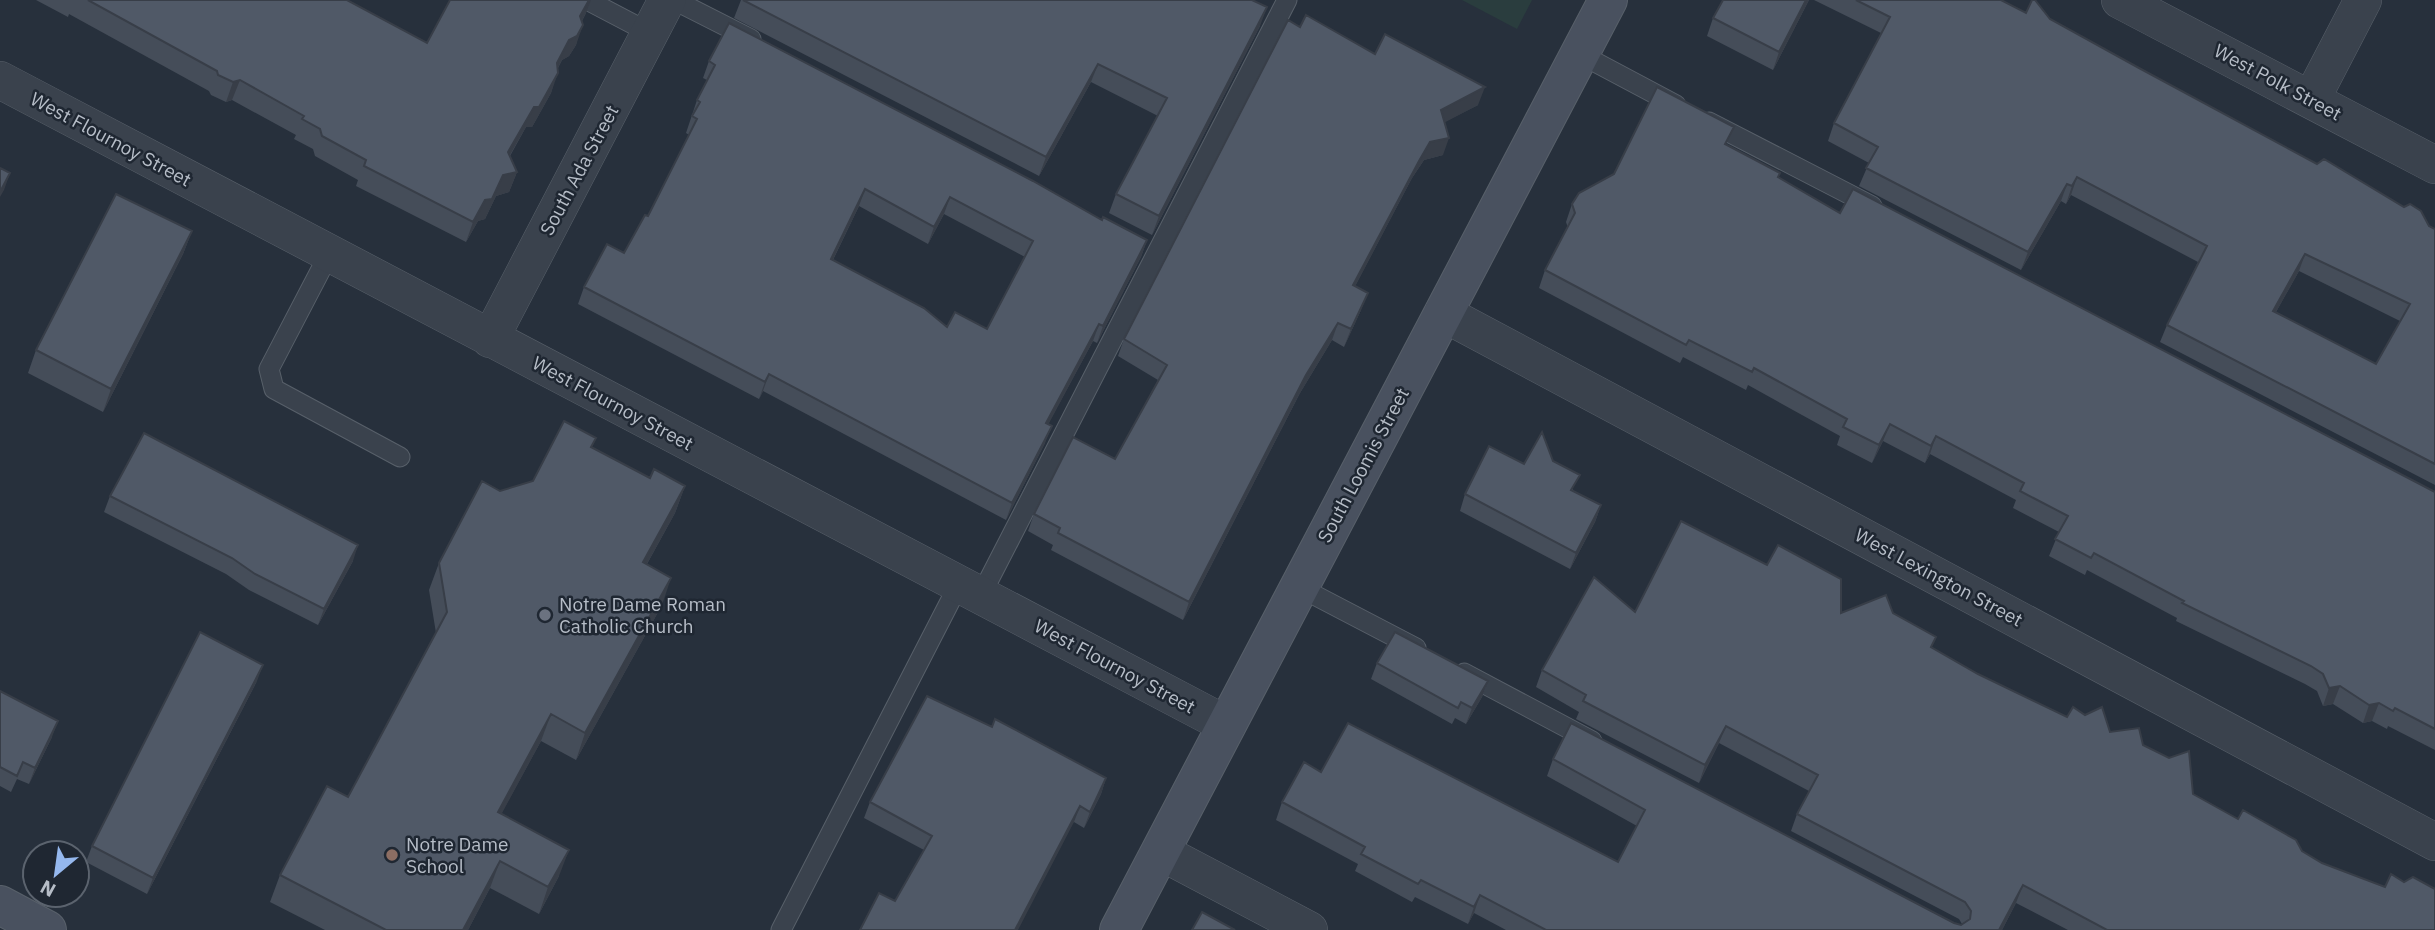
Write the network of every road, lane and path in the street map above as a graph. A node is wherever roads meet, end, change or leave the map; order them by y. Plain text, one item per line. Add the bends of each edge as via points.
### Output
1 (587, 0) edge
2 (667, 0) edge
3 (674, 0) edge
4 (1287, 0) edge
5 (1608, 0) edge
6 (2120, 0) edge
7 (2363, 0) edge
8 (650, 33) junction
9 (766, 47) edge
10 (1580, 54) junction
11 (0, 80) edge
12 (2311, 100) junction
13 (2435, 165) edge
14 (1889, 215) edge
15 (329, 254) junction
16 (1443, 313) junction
17 (491, 339) junction
18 (400, 457) dead end
19 (1299, 587) junction
20 (970, 590) junction
21 (1227, 725) junction
22 (1609, 750) edge
23 (2435, 842) edge
24 (1161, 852) junction
25 (0, 905) edge
26 (47, 930) edge
27 (782, 930) edge
28 (1119, 930) edge
29 (1309, 930) edge

1 - 8 lane
2 - 8 street, South Ada Street
3 - 9 lane
4 - 20 lane
5 - 10 street, South Loomis Street
6 - 12 street, West Polk Street
7 - 12 street
8 - 17 street, South Ada Street
10 - 14 lane
10 - 16 street, South Loomis Street
11 - 15 street, West Flournoy Street
12 - 13 street, West Polk Street
15 - 17 street, West Flournoy Street
15 - 18 lane via 269,369 274,389
16 - 19 street, South Loomis Street
16 - 23 street, West Lexington Street
17 - 20 street, West Flournoy Street
19 - 21 street, South Loomis Street
19 - 22 lane
20 - 21 street, West Flournoy Street
20 - 27 lane
21 - 24 street, South Loomis Street
24 - 28 street, South Loomis Street
24 - 29 street
25 - 26 street

